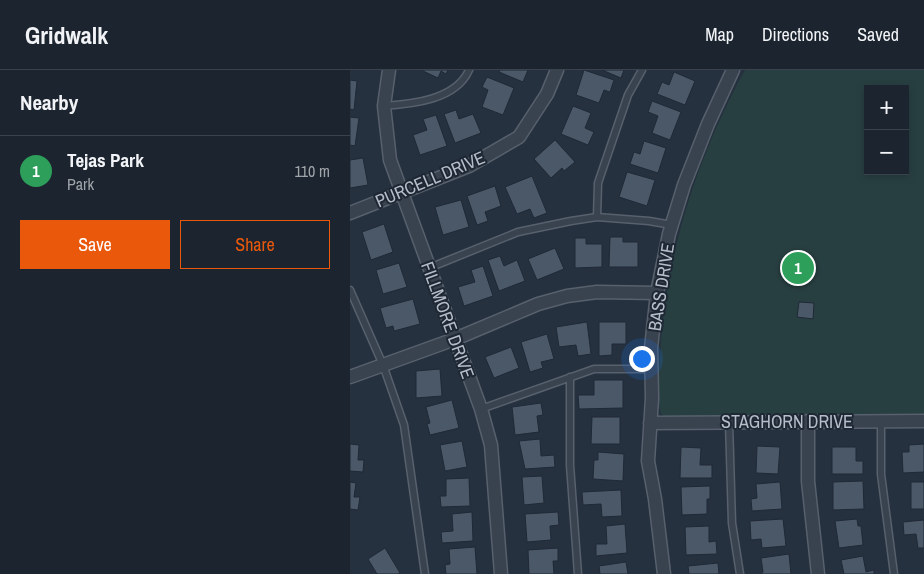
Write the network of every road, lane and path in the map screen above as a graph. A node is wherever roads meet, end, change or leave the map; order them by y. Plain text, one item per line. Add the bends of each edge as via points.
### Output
1 (389, 70) edge
2 (469, 70) edge
3 (557, 70) edge
4 (642, 70) edge
5 (733, 70) edge
6 (384, 106) junction
7 (401, 193) junction
8 (350, 213) edge
9 (597, 217) junction
10 (672, 225) junction
11 (429, 268) junction
12 (350, 290) edge
13 (657, 293) junction
14 (455, 339) junction
15 (383, 365) junction
16 (652, 368) junction
17 (350, 377) edge
18 (570, 377) junction
19 (481, 409) junction
20 (808, 421) junction
21 (881, 421) junction
22 (924, 421) edge
23 (729, 422) junction
24 (650, 423) junction
25 (425, 574) edge
26 (501, 574) edge
27 (578, 574) edge
28 (664, 574) edge
29 (740, 574) edge
30 (818, 574) edge
31 (894, 574) edge

1 - 6 street, FILLMORE DRIVE
2 - 6 lane via 450,90 424,102
3 - 7 street, PURCELL DRIVE via 547,94 519,137 469,166
4 - 9 lane via 628,95 598,183
5 - 10 street, BASS DRIVE via 708,124
6 - 7 street, FILLMORE DRIVE via 390,160
7 - 8 street, PURCELL DRIVE
7 - 11 street, FILLMORE DRIVE
9 - 10 lane
9 - 11 lane via 518,232
10 - 13 street, BASS DRIVE
11 - 14 street, FILLMORE DRIVE
12 - 15 lane
13 - 14 street via 597,292 567,296 538,304
13 - 16 street, BASS DRIVE
14 - 15 street
14 - 19 street, FILLMORE DRIVE
15 - 17 street
15 - 25 lane via 404,425
16 - 18 lane via 594,369
16 - 24 street, BASS DRIVE
18 - 19 lane
18 - 27 lane via 570,465
19 - 26 street, FILLMORE DRIVE via 491,445
20 - 21 street, STAGHORN DRIVE
20 - 23 street, STAGHORN DRIVE
20 - 30 street via 808,481
21 - 22 street, STAGHORN DRIVE
21 - 31 lane via 881,474
23 - 24 street, STAGHORN DRIVE
23 - 29 lane via 732,523
24 - 28 street, BASS DRIVE via 648,461

